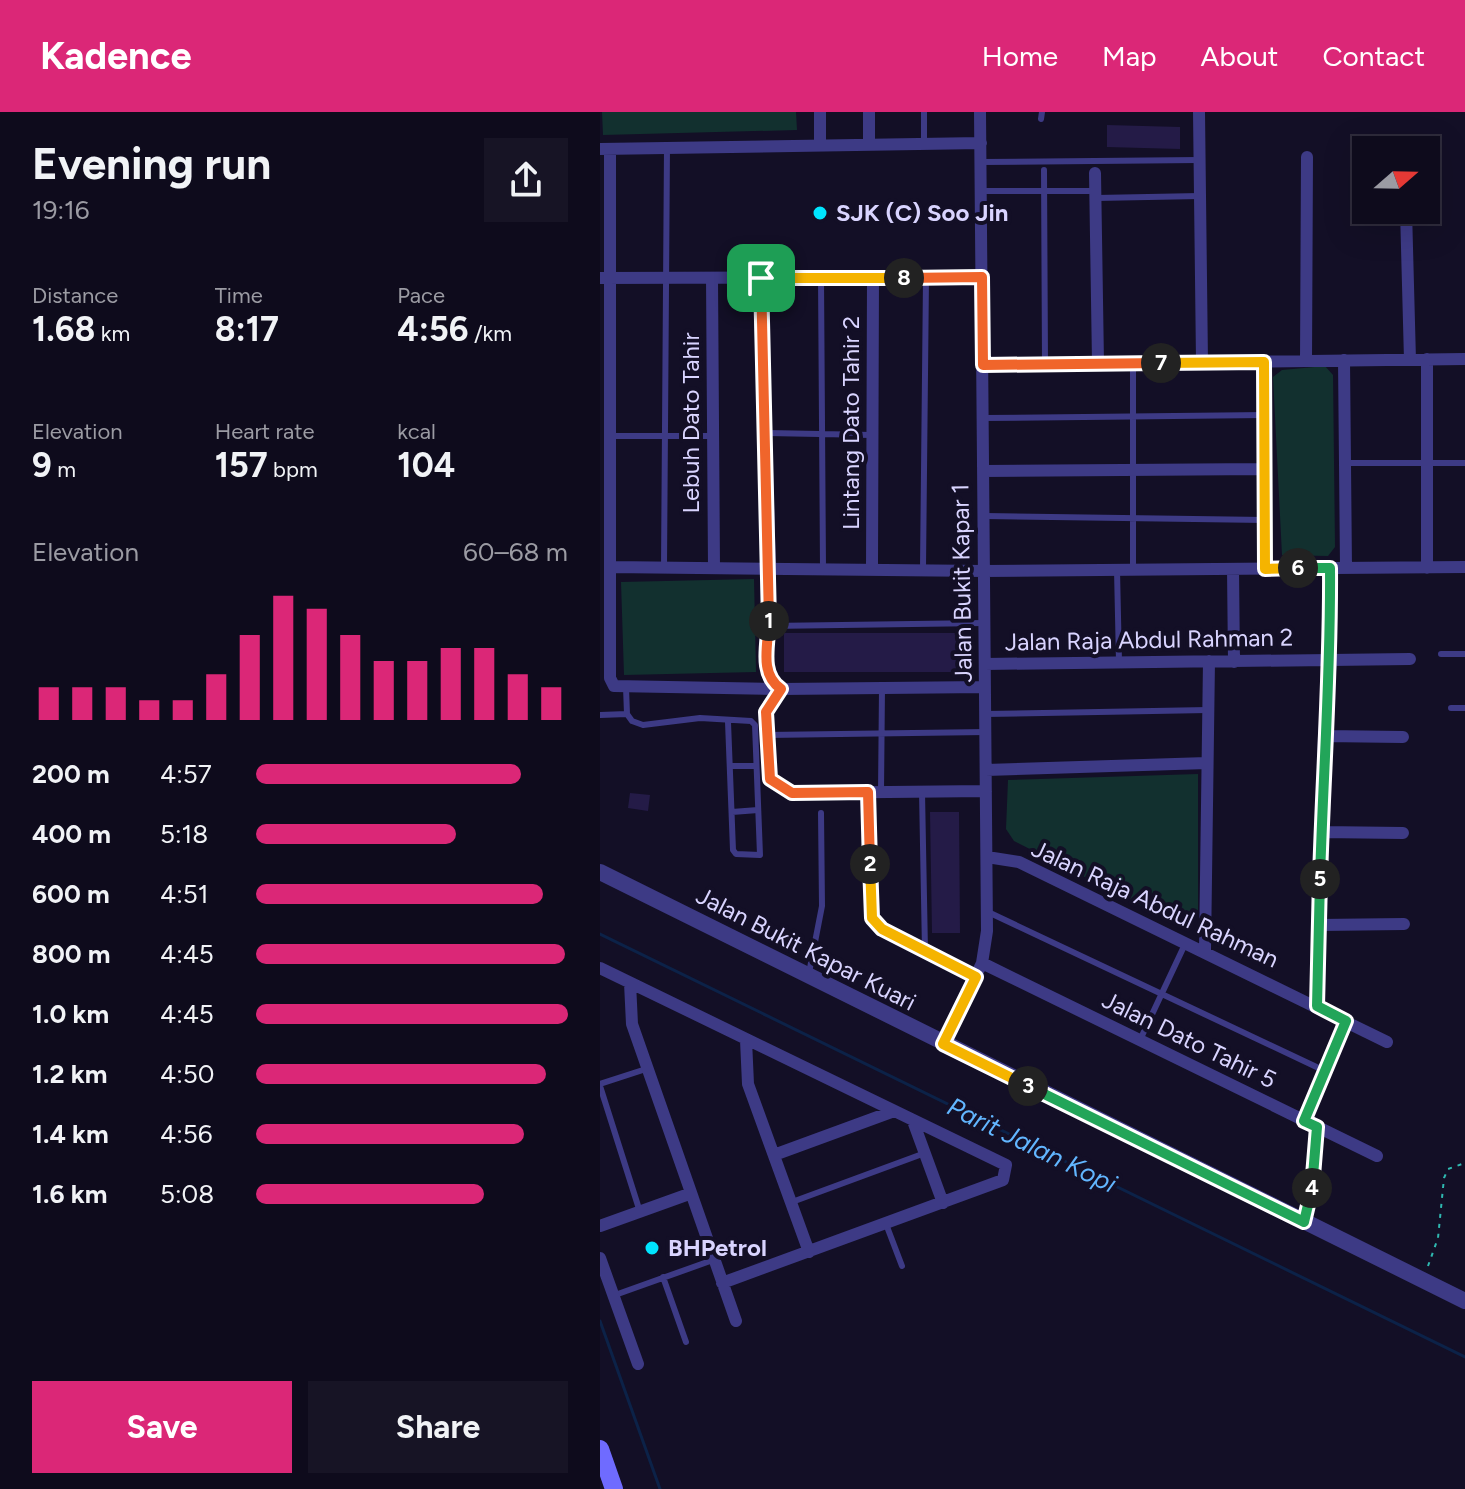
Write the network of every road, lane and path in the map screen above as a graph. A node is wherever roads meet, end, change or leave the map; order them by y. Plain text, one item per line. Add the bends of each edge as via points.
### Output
1 (820, 112) edge
2 (869, 112) edge
3 (924, 112) edge
4 (980, 112) edge
5 (1199, 112) edge
6 (924, 143) junction
7 (981, 143) junction
8 (869, 144) junction
9 (820, 145) junction
10 (667, 147) junction
11 (605, 149) edge
12 (1307, 157) dead end
13 (1199, 160) junction
14 (981, 162) junction
15 (1044, 170) dead end
16 (1095, 173) dead end
17 (981, 191) junction
18 (1045, 191) junction
19 (1096, 194) junction
20 (1200, 196) junction
21 (1406, 224) edge
22 (982, 277) junction
23 (604, 278) edge
24 (666, 278) junction
25 (712, 278) junction
26 (761, 278) junction
27 (821, 278) junction
28 (873, 278) junction
29 (926, 278) junction
30 (1427, 359) junction
31 (1465, 359) edge
32 (1344, 360) junction
33 (1410, 360) junction
34 (1306, 361) junction
35 (1202, 362) junction
36 (1264, 362) junction
37 (1098, 363) junction
38 (1133, 363) junction
39 (1045, 364) junction
40 (983, 365) junction
41 (1265, 415) junction
42 (1133, 416) junction
43 (983, 418) junction
44 (767, 433) junction
45 (822, 434) junction
46 (872, 435) junction
47 (607, 436) junction
48 (664, 436) junction
49 (713, 436) junction
50 (1346, 463) junction
51 (1427, 463) junction
52 (1465, 463) edge
53 (1265, 469) junction
54 (983, 471) junction
55 (1133, 471) junction
56 (984, 516) junction
57 (1133, 518) junction
58 (1265, 520) junction
59 (610, 567) junction
60 (664, 567) junction
61 (1465, 567) edge
62 (714, 568) junction
63 (770, 568) junction
64 (823, 568) junction
65 (872, 568) junction
66 (923, 568) junction
67 (1330, 568) junction
68 (1346, 568) junction
69 (1427, 568) junction
70 (1233, 569) junction
71 (1265, 569) junction
72 (1117, 570) junction
73 (1133, 570) junction
74 (984, 571) junction
75 (985, 623) junction
76 (769, 626) junction
77 (1441, 654) dead end
78 (1465, 654) edge
79 (1410, 659) dead end
80 (1331, 660) junction
81 (1209, 661) junction
82 (1234, 662) junction
83 (1119, 663) junction
84 (985, 664) junction
85 (620, 687) junction
86 (985, 687) junction
87 (882, 688) junction
88 (781, 689) junction
89 (600, 691) edge
90 (1451, 708) dead end
91 (1465, 708) edge
92 (1208, 710) junction
93 (627, 714) junction
94 (985, 714) junction
95 (600, 715) edge
96 (728, 722) junction
97 (986, 732) junction
98 (882, 734) junction
99 (767, 735) junction
100 (1324, 736) junction
101 (1403, 737) dead end
102 (1207, 763) junction
103 (731, 766) junction
104 (755, 766) junction
105 (986, 770) junction
106 (986, 791) junction
107 (874, 792) junction
108 (922, 792) junction
109 (758, 810) junction
110 (732, 812) junction
111 (821, 813) dead end
112 (1321, 832) junction
113 (1403, 833) dead end
114 (987, 857) junction
115 (600, 872) edge
116 (987, 912) junction
117 (1404, 924) dead end
118 (1319, 925) junction
119 (1186, 942) junction
120 (1205, 950) junction
121 (925, 951) junction
122 (982, 963) junction
123 (600, 968) edge
124 (808, 977) junction
125 (976, 977) junction
126 (630, 983) junction
127 (1161, 995) junction
128 (1317, 1006) junction
129 (1346, 1021) junction
130 (746, 1040) junction
131 (1140, 1041) junction
132 (1387, 1042) dead end
133 (943, 1044) junction
134 (646, 1069) junction
135 (1325, 1071) junction
136 (600, 1085) edge
137 (894, 1111) junction
138 (913, 1121) junction
139 (1304, 1121) junction
140 (1317, 1127) junction
141 (925, 1153) junction
142 (774, 1155) junction
143 (1377, 1156) dead end
144 (1465, 1163) edge
145 (689, 1194) junction
146 (792, 1202) junction
147 (943, 1203) junction
148 (640, 1212) junction
149 (1304, 1222) junction
150 (886, 1224) junction
151 (600, 1226) edge
152 (809, 1252) junction
153 (600, 1258) edge
154 (713, 1260) junction
155 (902, 1266) dead end
156 (663, 1277) junction
157 (1423, 1281) junction
158 (722, 1283) junction
159 (614, 1295) junction
160 (1465, 1301) edge
161 (736, 1321) dead end
162 (686, 1342) dead end
163 (638, 1364) dead end
164 (600, 1449) edge
165 (614, 1489) edge

1 - 9 street
2 - 8 street
3 - 6 lane
4 - 7 street, Jalan Bukit Kapar 1
5 - 13 street
6 - 7 street
6 - 8 street
7 - 14 street, Jalan Bukit Kapar 1
8 - 9 street
9 - 10 street
10 - 11 street
10 - 24 lane
11 - 23 street
12 - 34 street
13 - 14 lane
13 - 20 street
14 - 17 street, Jalan Bukit Kapar 1
15 - 18 lane
16 - 19 street
17 - 18 lane
17 - 22 street, Jalan Bukit Kapar 1
18 - 19 lane
18 - 39 lane
19 - 20 lane
19 - 37 street
20 - 35 street
21 - 33 street
22 - 29 street
22 - 40 street, Jalan Bukit Kapar 1
23 - 24 street
23 - 47 street
24 - 25 street
24 - 48 lane
25 - 26 street
25 - 49 street, Lebuh Dato Tahir
26 - 27 street
26 - 44 street
27 - 28 street
27 - 45 lane
28 - 29 street
28 - 46 street, Lintang Dato Tahir 2
29 - 66 lane
30 - 31 street
30 - 33 street
30 - 51 street
32 - 33 street
32 - 34 street
32 - 50 street
34 - 36 street
35 - 36 street
35 - 38 street
36 - 41 street
37 - 38 street
37 - 39 street
38 - 42 lane
39 - 40 street
40 - 43 street, Jalan Bukit Kapar 1
41 - 42 lane
41 - 53 street
42 - 43 lane
42 - 55 lane
43 - 54 street, Jalan Bukit Kapar 1
44 - 45 lane
44 - 63 street
45 - 46 lane
45 - 64 lane
46 - 65 street, Lintang Dato Tahir 2
47 - 48 lane
47 - 59 street
48 - 49 lane
48 - 60 lane
49 - 62 street, Lebuh Dato Tahir
50 - 51 lane
50 - 68 street
51 - 52 lane
51 - 69 street
53 - 55 street
53 - 58 street
54 - 55 street
54 - 56 street, Jalan Bukit Kapar 1
55 - 57 lane
56 - 57 lane
56 - 74 street, Jalan Bukit Kapar 1
57 - 58 lane
57 - 73 lane
58 - 71 street
59 - 60 street
59 - 85 street via 610,678
60 - 62 street
61 - 69 street
62 - 63 street
63 - 64 street
63 - 76 street
64 - 65 street
65 - 66 street
66 - 74 street
67 - 68 street
67 - 71 street
67 - 80 lane
68 - 69 street
70 - 71 street
70 - 73 street
70 - 82 street
72 - 73 street
72 - 74 street
72 - 83 lane
74 - 75 street, Jalan Bukit Kapar 1
75 - 76 lane
75 - 84 street, Jalan Bukit Kapar 1
76 - 88 street via 767,672
77 - 78 lane
79 - 80 street, Jalan Raja Abdul Rahman 2
80 - 82 street, Jalan Raja Abdul Rahman 2
80 - 100 street
81 - 82 street, Jalan Raja Abdul Rahman 2
81 - 83 street, Jalan Raja Abdul Rahman 2
81 - 92 street
83 - 84 street, Jalan Raja Abdul Rahman 2
84 - 86 street, Jalan Bukit Kapar 1
85 - 88 street
85 - 89 street
85 - 93 lane
86 - 87 street
86 - 94 street, Jalan Bukit Kapar 1
87 - 88 street
87 - 98 lane
88 - 99 street via 766,712
90 - 91 lane
92 - 94 lane
92 - 102 street
93 - 95 lane
93 - 96 lane via 643,725 700,718
94 - 97 street, Jalan Bukit Kapar 1
96 - 103 lane
96 - 104 lane via 755,725
97 - 98 lane
97 - 105 street, Jalan Bukit Kapar 1
98 - 99 lane
98 - 107 lane
99 - 107 street via 770,779 792,793
100 - 101 street
100 - 112 street
102 - 105 street
102 - 120 street
103 - 104 lane
103 - 110 lane
104 - 109 lane
105 - 106 street, Jalan Bukit Kapar 1
106 - 108 street
106 - 114 street, Jalan Bukit Kapar 1
107 - 108 street
107 - 121 street via 872,918 882,929
108 - 121 lane
109 - 110 lane
109 - 110 lane via 760,855 755,856 733,850
111 - 124 lane via 822,906
112 - 113 street
112 - 118 street
114 - 116 street, Jalan Bukit Kapar 1
114 - 119 street, Jalan Raja Abdul Rahman via 1019,862
115 - 124 street, Jalan Bukit Kapar Kuari
116 - 122 street, Jalan Bukit Kapar 1
116 - 127 lane
117 - 118 street
118 - 128 street
119 - 120 street, Jalan Raja Abdul Rahman
119 - 127 lane
120 - 128 street, Jalan Raja Abdul Rahman
121 - 125 street
122 - 125 street, Jalan Bukit Kapar 1
122 - 131 street, Jalan Dato Tahir 5
123 - 126 street
124 - 133 street, Jalan Bukit Kapar Kuari
125 - 133 street, Jalan Bukit Kapar 1
126 - 130 street
126 - 134 street via 632,1024
127 - 131 lane
127 - 135 lane
128 - 129 street, Jalan Raja Abdul Rahman
129 - 132 street, Jalan Raja Abdul Rahman
129 - 135 street
130 - 137 street
130 - 142 street via 748,1084
131 - 139 street, Jalan Dato Tahir 5
133 - 149 street, Jalan Bukit Kapar Kuari
134 - 136 lane
134 - 145 street
135 - 139 street
136 - 148 lane
137 - 138 street
137 - 142 street
138 - 141 street
138 - 147 street via 1006,1165 1003,1180
139 - 140 street, Jalan Dato Tahir 5
140 - 143 street, Jalan Dato Tahir 5
140 - 149 street via 1312,1194
141 - 146 lane
141 - 147 street
142 - 146 street
144 - 157 path via 1448,1169 1444,1178 1438,1238
145 - 148 street
145 - 154 street
146 - 152 street
147 - 150 street
148 - 151 street
149 - 157 street, Jalan Bukit Kapar Kuari
150 - 152 street
150 - 155 lane
152 - 158 street
153 - 159 street
154 - 156 lane
154 - 158 street
156 - 159 lane
156 - 162 lane
157 - 160 street, Jalan Bukit Kapar Kuari
158 - 161 street
159 - 163 street
164 - 165 main road

